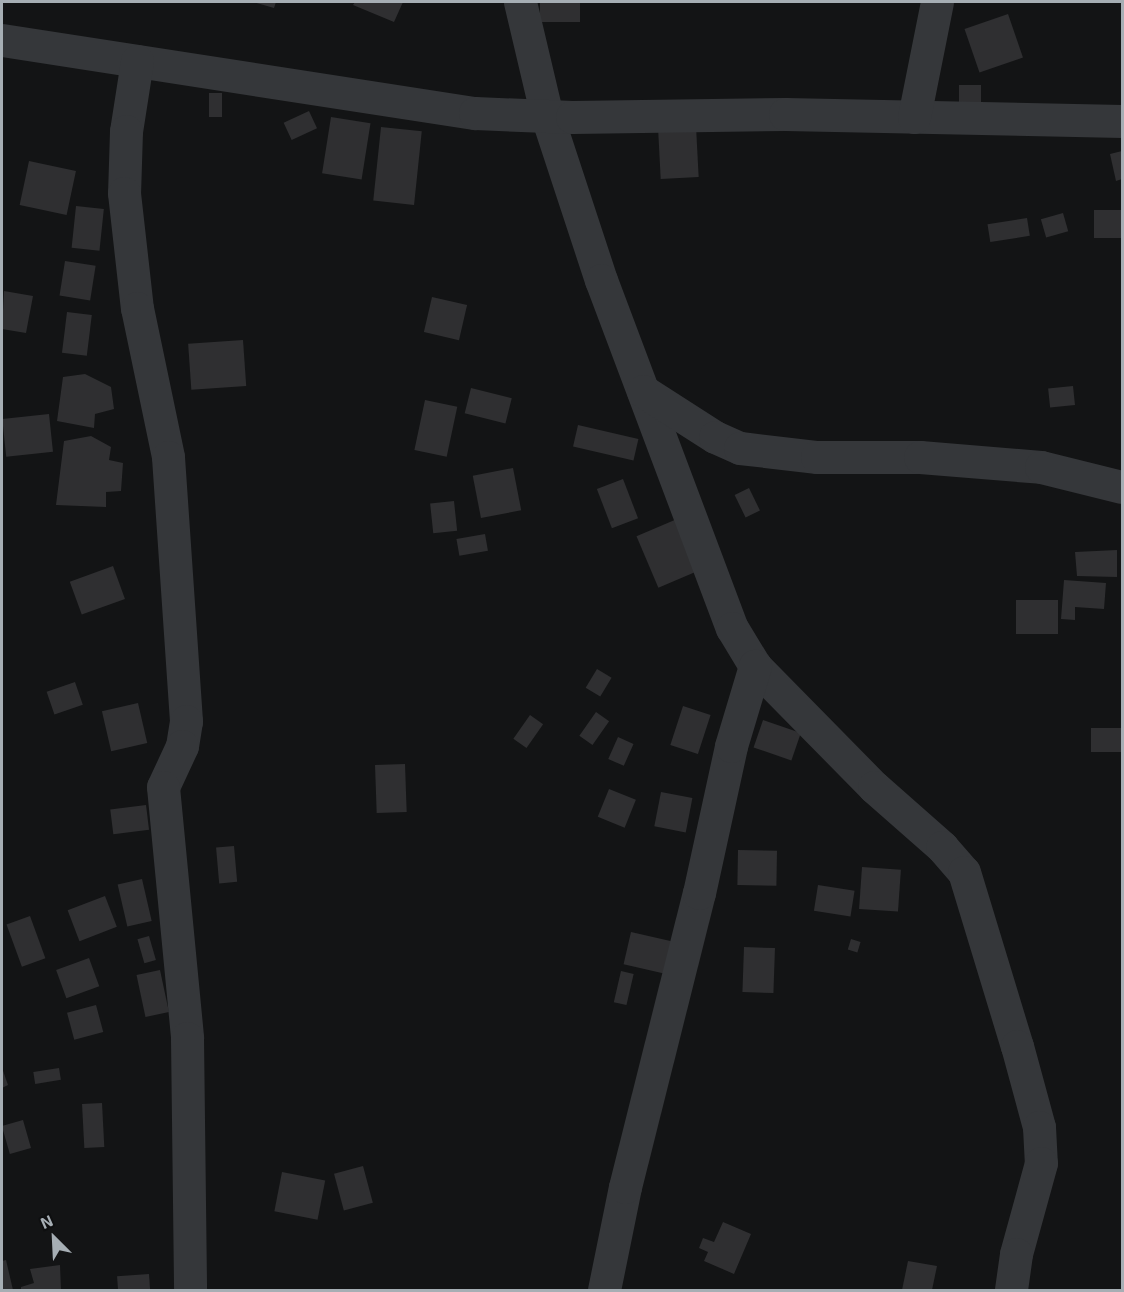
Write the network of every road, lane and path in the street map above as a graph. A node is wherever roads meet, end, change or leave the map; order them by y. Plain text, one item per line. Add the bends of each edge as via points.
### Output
1 (520, 2) edge
2 (937, 2) edge
3 (2, 40) edge
4 (137, 61) junction
5 (547, 116) junction
6 (914, 117) junction
7 (1122, 121) edge
8 (643, 391) junction
9 (1122, 487) edge
10 (755, 666) junction
11 (190, 1290) edge
12 (604, 1290) edge
13 (1011, 1290) edge

1 - 5 street
2 - 6 street
3 - 4 street
4 - 5 street via 475,113
4 - 11 street via 126,130 124,193 137,308 168,457 186,722 182,746 163,786 187,1038
5 - 6 street
5 - 8 street via 601,280
6 - 7 street
8 - 9 street via 715,437 740,448 817,457 920,457 1041,467
8 - 10 street via 732,628
10 - 12 street via 731,746
10 - 13 street via 964,872 1039,1127 1041,1163 1016,1254

